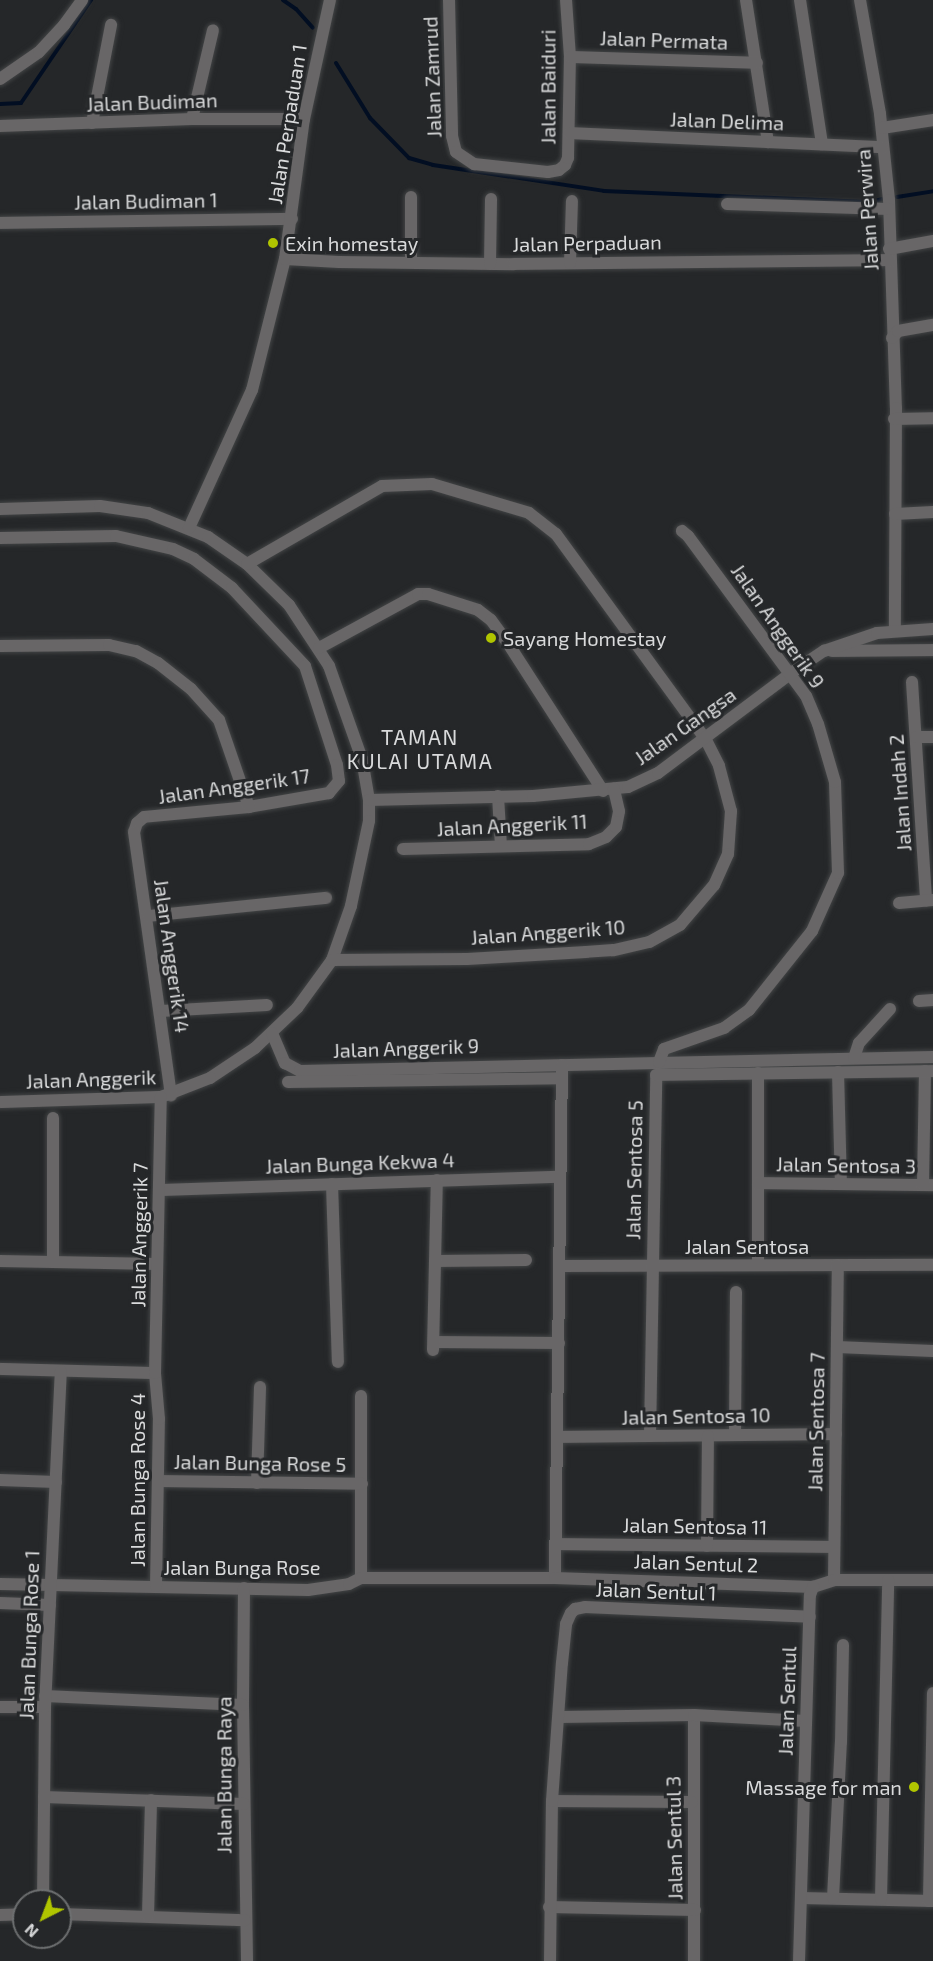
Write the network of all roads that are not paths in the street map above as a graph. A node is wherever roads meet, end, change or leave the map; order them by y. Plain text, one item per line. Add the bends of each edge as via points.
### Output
1 (82, 0) edge
2 (330, 0) edge
3 (449, 0) edge
4 (566, 0) edge
5 (746, 0) edge
6 (800, 0) edge
7 (860, 0) edge
8 (111, 25) dead end
9 (213, 30) dead end
10 (570, 57) junction
11 (757, 63) junction
12 (0, 78) edge
13 (192, 119) junction
14 (304, 119) junction
15 (933, 120) edge
16 (92, 123) junction
17 (0, 126) edge
18 (882, 128) junction
19 (570, 133) junction
20 (768, 142) junction
21 (822, 144) junction
22 (883, 147) junction
23 (456, 152) joint
24 (411, 197) dead end
25 (490, 199) dead end
26 (889, 199) junction
27 (572, 201) dead end
28 (727, 204) dead end
29 (292, 219) junction
30 (0, 223) edge
31 (933, 241) edge
32 (890, 255) junction
33 (285, 259) junction
34 (411, 262) junction
35 (490, 264) junction
36 (570, 264) junction
37 (933, 325) edge
38 (892, 338) junction
39 (933, 418) edge
40 (894, 419) junction
41 (0, 509) edge
42 (933, 512) edge
43 (896, 514) junction
44 (189, 528) junction
45 (682, 531) dead end
46 (0, 538) edge
47 (247, 564) junction
48 (933, 630) edge
49 (895, 631) junction
50 (0, 646) edge
51 (319, 648) junction
52 (828, 649) junction
53 (933, 650) edge
54 (791, 673) junction
55 (912, 682) dead end
56 (916, 737) junction
57 (933, 737) edge
58 (705, 738) junction
59 (608, 790) junction
60 (498, 796) junction
61 (369, 800) junction
62 (249, 807) junction
63 (137, 823) joint
64 (501, 846) junction
65 (403, 849) dead end
66 (326, 898) dead end
67 (929, 900) edge
68 (899, 903) dead end
69 (148, 916) junction
70 (332, 960) junction
71 (933, 1000) edge
72 (919, 1001) dead end
73 (267, 1005) dead end
74 (890, 1008) dead end
75 (161, 1011) junction
76 (272, 1033) junction
77 (933, 1057) edge
78 (854, 1058) junction
79 (562, 1065) junction
80 (657, 1069) junction
81 (929, 1071) edge
82 (838, 1072) junction
83 (758, 1073) junction
84 (562, 1078) junction
85 (288, 1082) dead end
86 (166, 1096) junction
87 (0, 1102) edge
88 (53, 1118) dead end
89 (560, 1177) junction
90 (437, 1180) junction
91 (758, 1183) junction
92 (332, 1184) junction
93 (841, 1184) junction
94 (928, 1185) edge
95 (160, 1190) junction
96 (526, 1260) dead end
97 (0, 1261) edge
98 (435, 1261) junction
99 (52, 1262) junction
100 (157, 1264) junction
101 (652, 1265) junction
102 (758, 1265) junction
103 (838, 1265) junction
104 (933, 1265) edge
105 (560, 1266) junction
106 (736, 1292) dead end
107 (560, 1343) junction
108 (837, 1347) junction
109 (933, 1351) edge
110 (338, 1362) dead end
111 (0, 1369) edge
112 (61, 1371) junction
113 (155, 1373) junction
114 (260, 1387) dead end
115 (361, 1396) dead end
116 (836, 1434) junction
117 (735, 1435) junction
118 (650, 1436) junction
119 (708, 1436) junction
120 (558, 1437) junction
121 (0, 1480) edge
122 (158, 1481) junction
123 (56, 1482) junction
124 (257, 1482) junction
125 (362, 1484) junction
126 (556, 1544) junction
127 (707, 1546) junction
128 (834, 1547) junction
129 (361, 1578) junction
130 (555, 1578) junction
131 (834, 1580) junction
132 (888, 1580) junction
133 (933, 1580) edge
134 (0, 1584) edge
135 (51, 1584) junction
136 (156, 1586) junction
137 (813, 1587) junction
138 (244, 1588) junction
139 (0, 1604) edge
140 (50, 1605) junction
141 (810, 1617) junction
142 (843, 1645) dead end
143 (933, 1693) edge
144 (45, 1701) junction
145 (243, 1706) junction
146 (0, 1707) edge
147 (694, 1715) junction
148 (560, 1717) junction
149 (806, 1721) junction
150 (44, 1797) junction
151 (151, 1800) junction
152 (552, 1802) junction
153 (693, 1802) junction
154 (931, 1803) edge
155 (244, 1804) junction
156 (43, 1889) edge
157 (801, 1898) junction
158 (833, 1898) junction
159 (881, 1899) junction
160 (931, 1901) edge
161 (549, 1906) junction
162 (695, 1910) junction
163 (72, 1914) edge
164 (148, 1916) junction
165 (245, 1920) junction
166 (246, 1961) edge
167 (550, 1961) edge
168 (694, 1961) edge
169 (799, 1961) edge

1 - 12 street via 39,52
2 - 14 street, Jalan Perpaduan 1
3 - 23 street, Jalan Zamrud via 452,136
4 - 10 street, Jalan Baiduri
5 - 11 street
6 - 21 street
7 - 18 street, Jalan Perwira
8 - 16 street
9 - 13 street
10 - 11 street, Jalan Permata
10 - 19 street, Jalan Baiduri
11 - 20 street
13 - 14 street, Jalan Budiman
13 - 16 street, Jalan Budiman
14 - 29 street, Jalan Perpaduan 1
15 - 18 street
16 - 17 street, Jalan Budiman
18 - 22 street, Jalan Perwira
19 - 20 street, Jalan Delima
19 - 23 street, Jalan Baiduri via 565,165 548,172 474,164
20 - 21 street, Jalan Delima
21 - 22 street, Jalan Delima
22 - 26 street, Jalan Perwira
24 - 34 street
25 - 35 street
26 - 28 street
26 - 32 street, Jalan Perwira
27 - 36 street
29 - 30 street, Jalan Budiman 1
29 - 33 street, Jalan Perpaduan 1
31 - 32 street, Jalan Perpaduan
32 - 36 street, Jalan Perpaduan
32 - 38 street, Jalan Perwira
33 - 34 street, Jalan Perpaduan
33 - 44 street, Jalan Perpaduan 1 via 252,390
34 - 35 street, Jalan Perpaduan
35 - 36 street, Jalan Perpaduan
37 - 38 street via 898,331
38 - 40 street, Jalan Perwira
39 - 40 street
40 - 43 street, Jalan Perwira
41 - 44 street, Jalan Anggerik via 118,507
42 - 43 street
43 - 49 street, Jalan Perwira
44 - 47 street, Jalan Anggerik
45 - 54 street, Jalan Anggerik 9
46 - 62 street, Jalan Anggerik 17 via 116,536 183,553 238,595 305,666 339,781 329,793
47 - 51 street, Jalan Anggerik via 289,605
47 - 58 street, Jalan Anggerik 10 via 382,486 432,484 529,513 556,534
48 - 49 street, Jalan Gangsa
49 - 52 street, Jalan Gangsa
50 - 62 street via 109,645 136,651 158,663 191,689 219,720
51 - 59 street, Jalan Anggerik 11 via 418,594 478,610 491,620
51 - 61 street, Jalan Anggerik via 352,727
52 - 53 street
52 - 54 street, Jalan Gangsa
54 - 58 street, Jalan Gangsa
54 - 80 street, Jalan Anggerik 9 via 818,724 835,782 838,873 812,931 749,1010 724,1028 664,1049
55 - 56 street, Jalan Indah 2
56 - 57 street
56 - 67 street, Jalan Indah 2
58 - 59 street, Jalan Gangsa via 658,773 628,788
58 - 70 street, Jalan Anggerik 10 via 731,811 728,854 714,885 680,925 665,935 613,951
59 - 60 street, Jalan Gangsa
59 - 64 street, Jalan Anggerik 11 via 619,819 606,837 589,844
60 - 61 street, Jalan Gangsa
60 - 64 street
61 - 70 street, Jalan Anggerik via 366,842 351,906
62 - 63 street, Jalan Anggerik 17 via 144,817
63 - 69 street, Jalan Anggerik 14 via 134,832
64 - 65 street, Jalan Anggerik 11
66 - 69 street
67 - 68 street
69 - 75 street, Jalan Anggerik 14
70 - 76 street, Jalan Anggerik via 297,1008
71 - 72 street
73 - 75 street
74 - 78 street via 859,1043
75 - 86 street, Jalan Anggerik 14
76 - 79 street, Jalan Anggerik 9 via 285,1062 300,1071
76 - 86 street, Jalan Anggerik via 210,1078
77 - 78 street
78 - 80 street
79 - 80 street, Jalan Anggerik 9
79 - 84 street
80 - 83 street
80 - 101 street, Jalan Sentosa 5
81 - 82 street
81 - 94 street
82 - 83 street
82 - 93 street
83 - 91 street
84 - 85 street
84 - 89 street
86 - 87 street, Jalan Anggerik
86 - 95 street, Jalan Anggerik 7
88 - 99 street
89 - 90 street, Jalan Bunga Kekwa 4
89 - 105 street
90 - 92 street, Jalan Bunga Kekwa 4
90 - 98 street
91 - 93 street, Jalan Sentosa 3
91 - 102 street
92 - 95 street, Jalan Bunga Kekwa 4
92 - 110 street
93 - 94 street, Jalan Sentosa 3
95 - 100 street, Jalan Anggerik 7
96 - 98 street
97 - 99 street
98 - 107 street via 433,1346
99 - 100 street
100 - 113 street, Jalan Anggerik 7
101 - 102 street, Jalan Sentosa
101 - 105 street, Jalan Sentosa
101 - 118 street, Jalan Sentosa 5
102 - 103 street, Jalan Sentosa
103 - 104 street, Jalan Sentosa
103 - 108 street, Jalan Sentosa 7
105 - 107 street
106 - 117 street
107 - 120 street
108 - 109 street
108 - 116 street, Jalan Sentosa 7
111 - 112 street
112 - 113 street
112 - 123 street, Jalan Bunga Rose 1
113 - 122 street, Jalan Bunga Rose 4
114 - 124 street
115 - 125 street
116 - 117 street, Jalan Sentosa 10
116 - 128 street, Jalan Sentosa 7
117 - 119 street, Jalan Sentosa 10
118 - 119 street, Jalan Sentosa 10
118 - 120 street, Jalan Sentosa 10
119 - 127 street
120 - 126 street
121 - 123 street
122 - 124 street, Jalan Bunga Rose 5
122 - 136 street, Jalan Bunga Rose 4
123 - 135 street, Jalan Bunga Rose 1
124 - 125 street, Jalan Bunga Rose 5
125 - 129 street
126 - 127 street, Jalan Sentosa 11
126 - 130 street
127 - 128 street, Jalan Sentosa 11
128 - 131 street, Jalan Sentosa 7
129 - 130 street, Jalan Bunga Rose
129 - 138 street, Jalan Bunga Rose via 349,1584 308,1590
130 - 137 street, Jalan Sentul 2
131 - 132 street, Jalan Sentul 2
131 - 137 street, Jalan Sentul 2
132 - 133 street, Jalan Sentul 2
132 - 159 street
134 - 135 street, Jalan Bunga Rose
135 - 136 street, Jalan Bunga Rose
135 - 140 street, Jalan Bunga Rose 1
136 - 138 street, Jalan Bunga Rose
137 - 141 street, Jalan Sentul
138 - 145 street, Jalan Bunga Raya
139 - 140 street
140 - 144 street, Jalan Bunga Rose 1
141 - 148 street, Jalan Sentul 1 via 575,1609 566,1624
141 - 149 street, Jalan Sentul
142 - 158 street
143 - 154 street
144 - 145 street
144 - 146 street
144 - 150 street, Jalan Bunga Rose 1
145 - 155 street, Jalan Bunga Raya
147 - 148 street
147 - 149 street
147 - 153 street, Jalan Sentul 3
148 - 152 street
149 - 157 street, Jalan Sentul
150 - 151 street
150 - 156 street, Jalan Bunga Rose 1
151 - 155 street
151 - 164 street
152 - 153 street
152 - 161 street
153 - 162 street, Jalan Sentul 3
154 - 160 street
155 - 165 street, Jalan Bunga Raya
157 - 158 street
157 - 169 street, Jalan Sentul
158 - 159 street
159 - 160 street
161 - 162 street
161 - 167 street
162 - 168 street, Jalan Sentul 3
163 - 164 street
164 - 165 street
165 - 166 street, Jalan Bunga Raya

